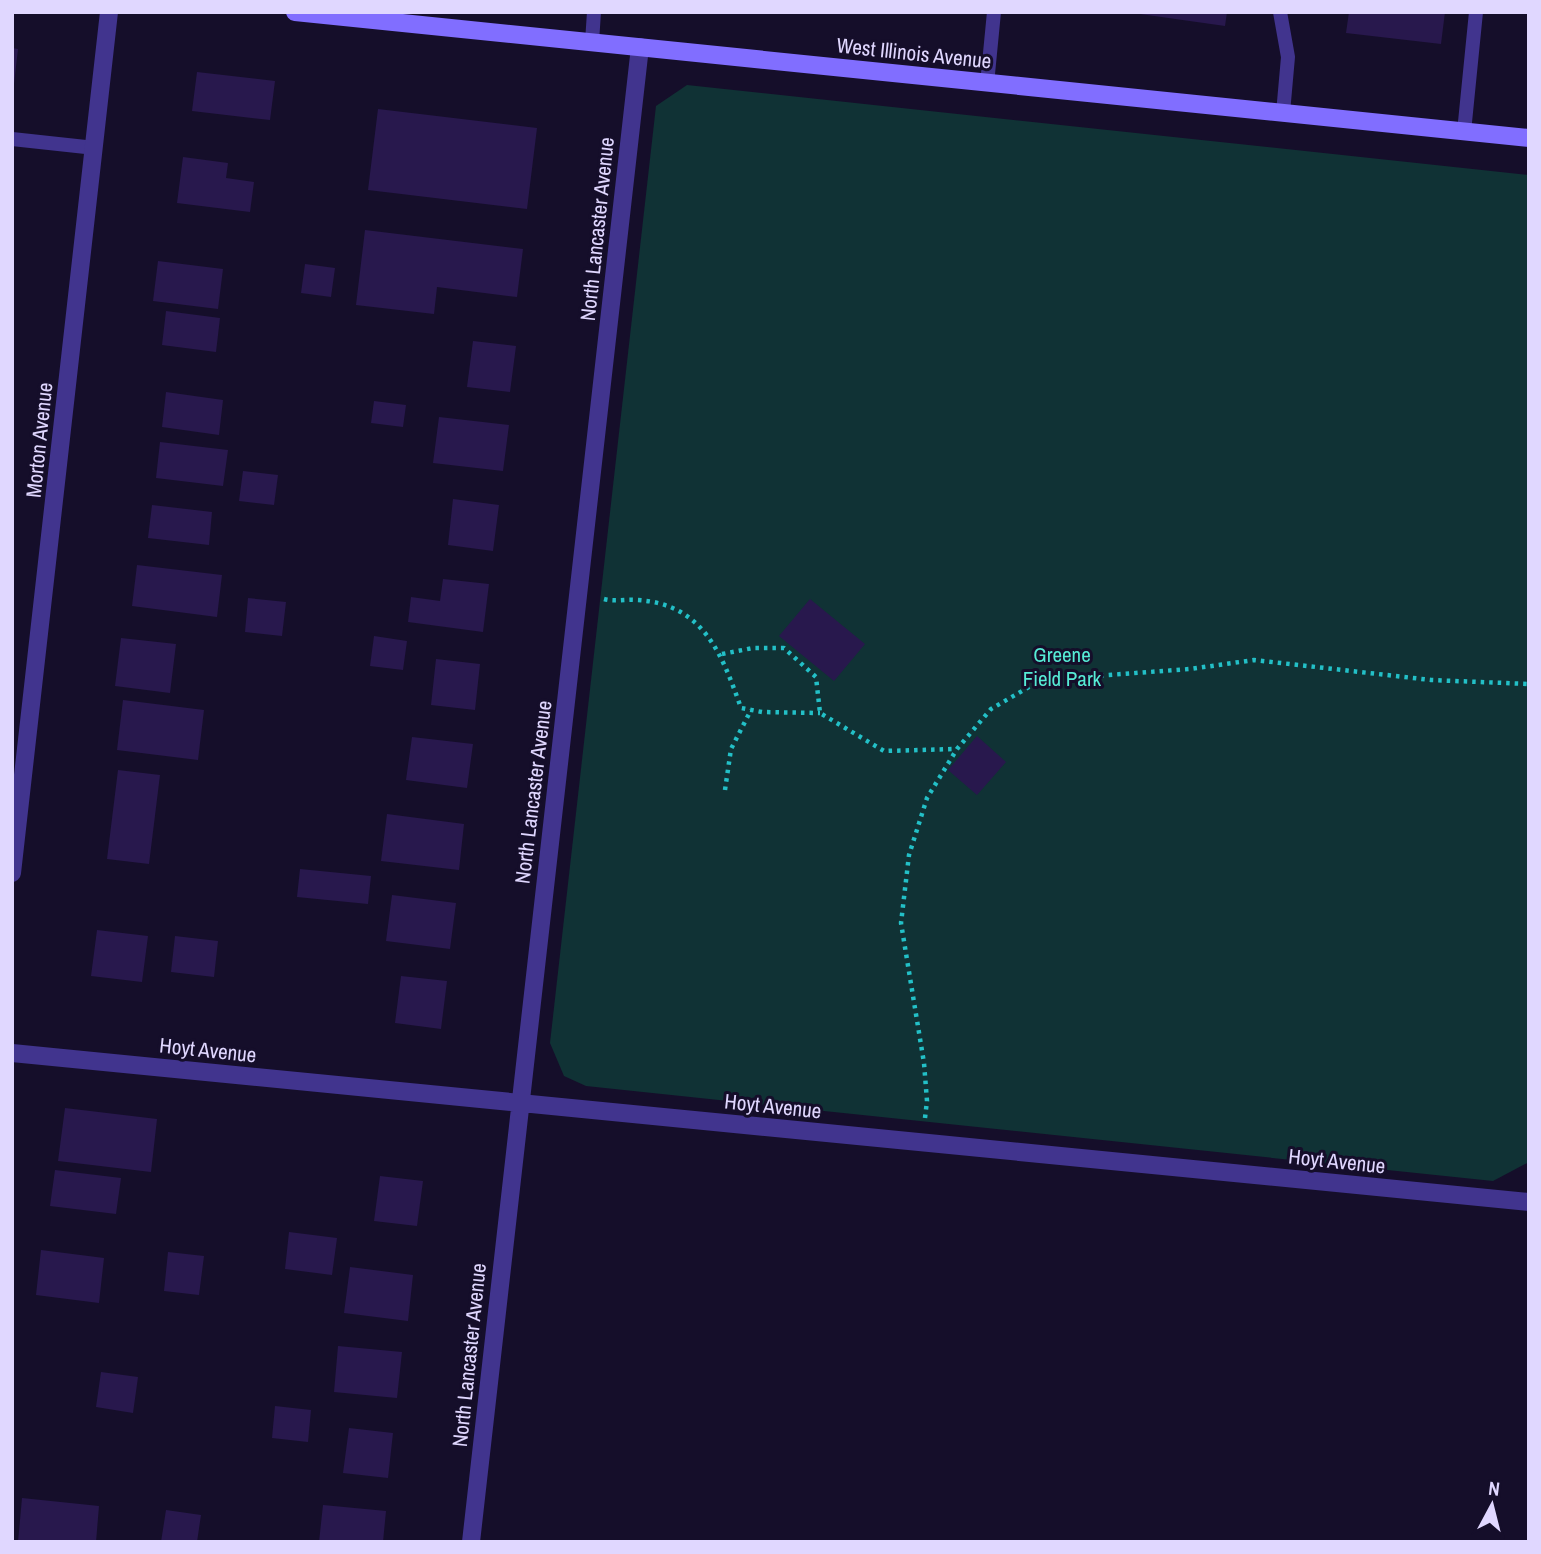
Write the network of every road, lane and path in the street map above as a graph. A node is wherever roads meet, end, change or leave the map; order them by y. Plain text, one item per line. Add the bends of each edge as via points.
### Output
1 (109, 12) edge
2 (295, 12) edge
3 (594, 12) edge
4 (994, 12) edge
5 (1280, 12) edge
6 (1476, 12) edge
7 (358, 15) edge
8 (592, 42) junction
9 (640, 47) junction
10 (987, 84) junction
11 (1283, 113) junction
12 (1464, 132) junction
13 (1529, 138) edge
14 (12, 139) edge
15 (95, 148) junction
16 (579, 595) junction
17 (722, 654) junction
18 (1529, 684) edge
19 (751, 710) junction
20 (820, 713) junction
21 (957, 749) junction
22 (725, 790) dead end
23 (12, 873) edge
24 (12, 1053) edge
25 (519, 1104) junction
26 (925, 1118) dead end
27 (1529, 1202) edge
28 (471, 1542) edge

1 - 15 street, Morton Avenue
2 - 7 main road, West Illinois Avenue
3 - 8 lane
4 - 10 lane
5 - 11 lane via 1287,57
6 - 12 lane
7 - 8 main road, West Illinois Avenue
8 - 9 main road, West Illinois Avenue
9 - 10 main road, West Illinois Avenue
9 - 16 street, North Lancaster Avenue
10 - 11 main road, West Illinois Avenue
11 - 12 main road, West Illinois Avenue
12 - 13 main road, West Illinois Avenue
14 - 15 lane
15 - 23 street, Morton Avenue
16 - 17 path via 637,600 687,612
16 - 25 street, North Lancaster Avenue
17 - 19 path via 741,708
17 - 20 path via 784,648 816,677
18 - 21 path via 1431,680 1254,660 1041,680 991,709
19 - 20 path
19 - 22 path via 731,749
20 - 21 path via 884,751
21 - 26 path via 927,797 909,855 901,923 924,1063
24 - 25 street, Hoyt Avenue
25 - 27 street, Hoyt Avenue
25 - 28 street, North Lancaster Avenue

